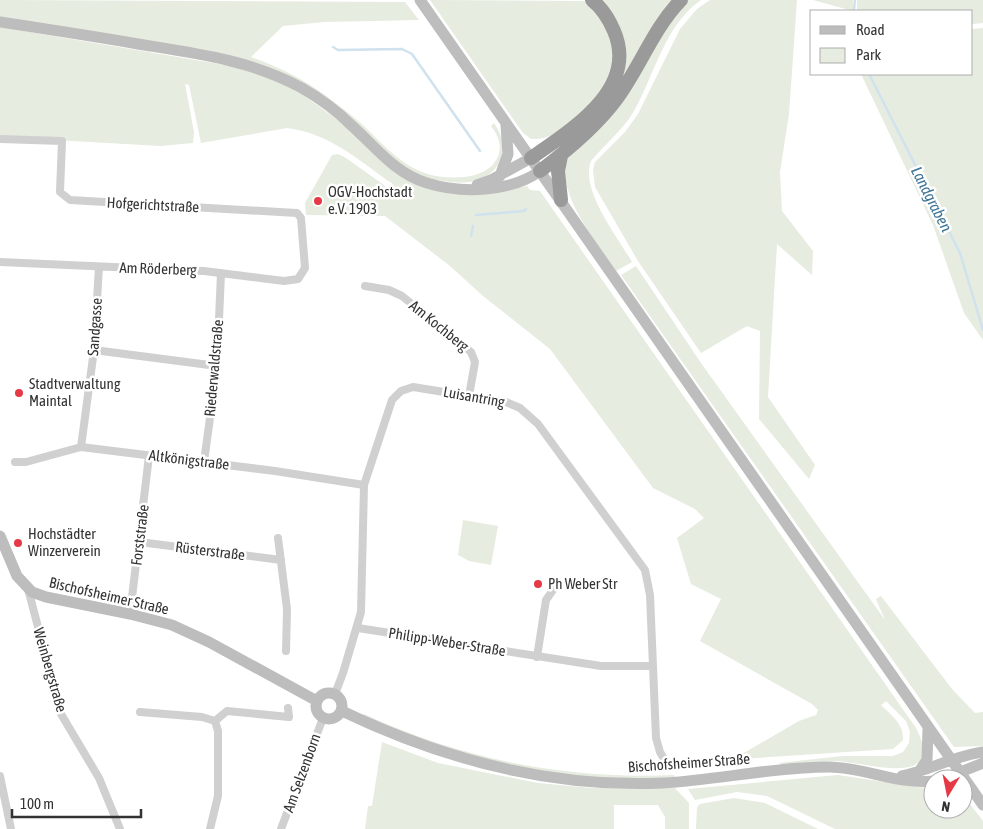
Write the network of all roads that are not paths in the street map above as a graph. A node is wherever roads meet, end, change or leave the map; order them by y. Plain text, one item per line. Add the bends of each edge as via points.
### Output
1 (420, 0) edge
2 (592, 0) edge
3 (681, 0) edge
4 (0, 22) edge
5 (506, 121) junction
6 (0, 139) edge
7 (561, 156) junction
8 (531, 158) junction
9 (540, 171) junction
10 (500, 176) junction
11 (469, 188) junction
12 (561, 200) junction
13 (0, 262) edge
14 (304, 264) joint
15 (99, 267) junction
16 (221, 273) junction
17 (365, 286) dead end
18 (94, 350) junction
19 (217, 366) junction
20 (469, 396) junction
21 (81, 447) junction
22 (148, 456) junction
23 (16, 462) dead end
24 (204, 462) junction
25 (364, 485) junction
26 (0, 536) edge
27 (278, 538) dead end
28 (139, 542) junction
29 (281, 560) junction
30 (28, 589) junction
31 (552, 590) dead end
32 (130, 614) junction
33 (358, 628) junction
34 (286, 651) dead end
35 (537, 657) junction
36 (652, 666) junction
37 (335, 694) junction
38 (317, 701) junction
39 (288, 708) dead end
40 (342, 711) junction
41 (140, 712) dead end
42 (323, 718) junction
43 (215, 721) junction
44 (928, 727) junction
45 (983, 752) edge
46 (950, 759) junction
47 (668, 764) dead end
48 (983, 764) edge
49 (957, 769) edge
50 (970, 769) edge
51 (918, 773) junction
52 (0, 776) edge
53 (898, 777) junction
54 (923, 781) edge
55 (973, 792) edge
56 (983, 806) edge
57 (10, 829) edge
58 (120, 829) edge
59 (210, 829) edge
60 (281, 829) edge

1 - 5 main road
2 - 8 highway via 606,15 617,37 619,58 614,79 602,100 581,122
3 - 7 highway via 655,32 618,96
4 - 11 main road via 211,56 260,69 295,84 325,103 406,174 436,185
5 - 8 main road
5 - 10 main road via 508,154
6 - 14 street, Hofgerichtstraße via 62,141 60,192 70,200 300,215
7 - 9 highway
7 - 12 highway via 558,171
8 - 9 main road
8 - 10 main road
9 - 11 main road via 512,185
9 - 12 main road
10 - 11 main road
12 - 44 main road
13 - 15 street, Am Röderberg
14 - 16 street, Am Röderberg via 301,277 294,280
15 - 16 street, Am Röderberg
15 - 18 street, Sandgasse
16 - 19 street, Riederwaldstraße
17 - 20 street, Am Kochberg via 402,296 471,352 475,362
18 - 19 street
18 - 21 street, Sandgasse
19 - 24 street, Riederwaldstraße
20 - 25 street, Luisantring via 419,387 401,391 389,408
20 - 36 street, Luisantring via 506,402 529,415 638,559 649,589
21 - 22 street, Altkönigstraße
21 - 23 street, Altkönigstraße
22 - 24 street, Altkönigstraße
22 - 28 street, Forststraße
24 - 25 street, Altkönigstraße
25 - 33 street, Luisantring
26 - 30 main road, Bischofsheimer Straße via 17,576
27 - 29 street
28 - 29 street, Rüsterstraße
28 - 32 street, Forststraße
29 - 34 street via 288,609
30 - 32 main road, Bischofsheimer Straße via 46,598
30 - 58 street, Weinbergstraße via 61,714 99,778
31 - 35 street via 546,600
32 - 38 main road, Bischofsheimer Straße via 195,634
33 - 35 street, Philipp-Weber-Straße
33 - 37 street, Luisantring
35 - 36 street, Philipp-Weber-Straße via 601,666
36 - 47 street, Luisantring via 656,738
37 - 38 main road via 322,695
37 - 40 main road via 342,703
38 - 42 main road via 317,711
39 - 43 street via 289,717 227,711
40 - 42 main road via 336,718
40 - 53 main road, Bischofsheimer Straße via 435,751 508,769 580,780 662,783 831,767
41 - 43 street
42 - 60 street, Am Selzenborn
43 - 59 street via 218,731 218,796
44 - 46 main road
44 - 51 main road via 929,753
45 - 46 main road, Bischofsheimer Straße
46 - 49 main road
46 - 51 main road, Bischofsheimer Straße
48 - 50 main road
51 - 53 main road, Bischofsheimer Straße
52 - 57 street
53 - 54 main road, Bischofsheimer Straße
55 - 56 main road

